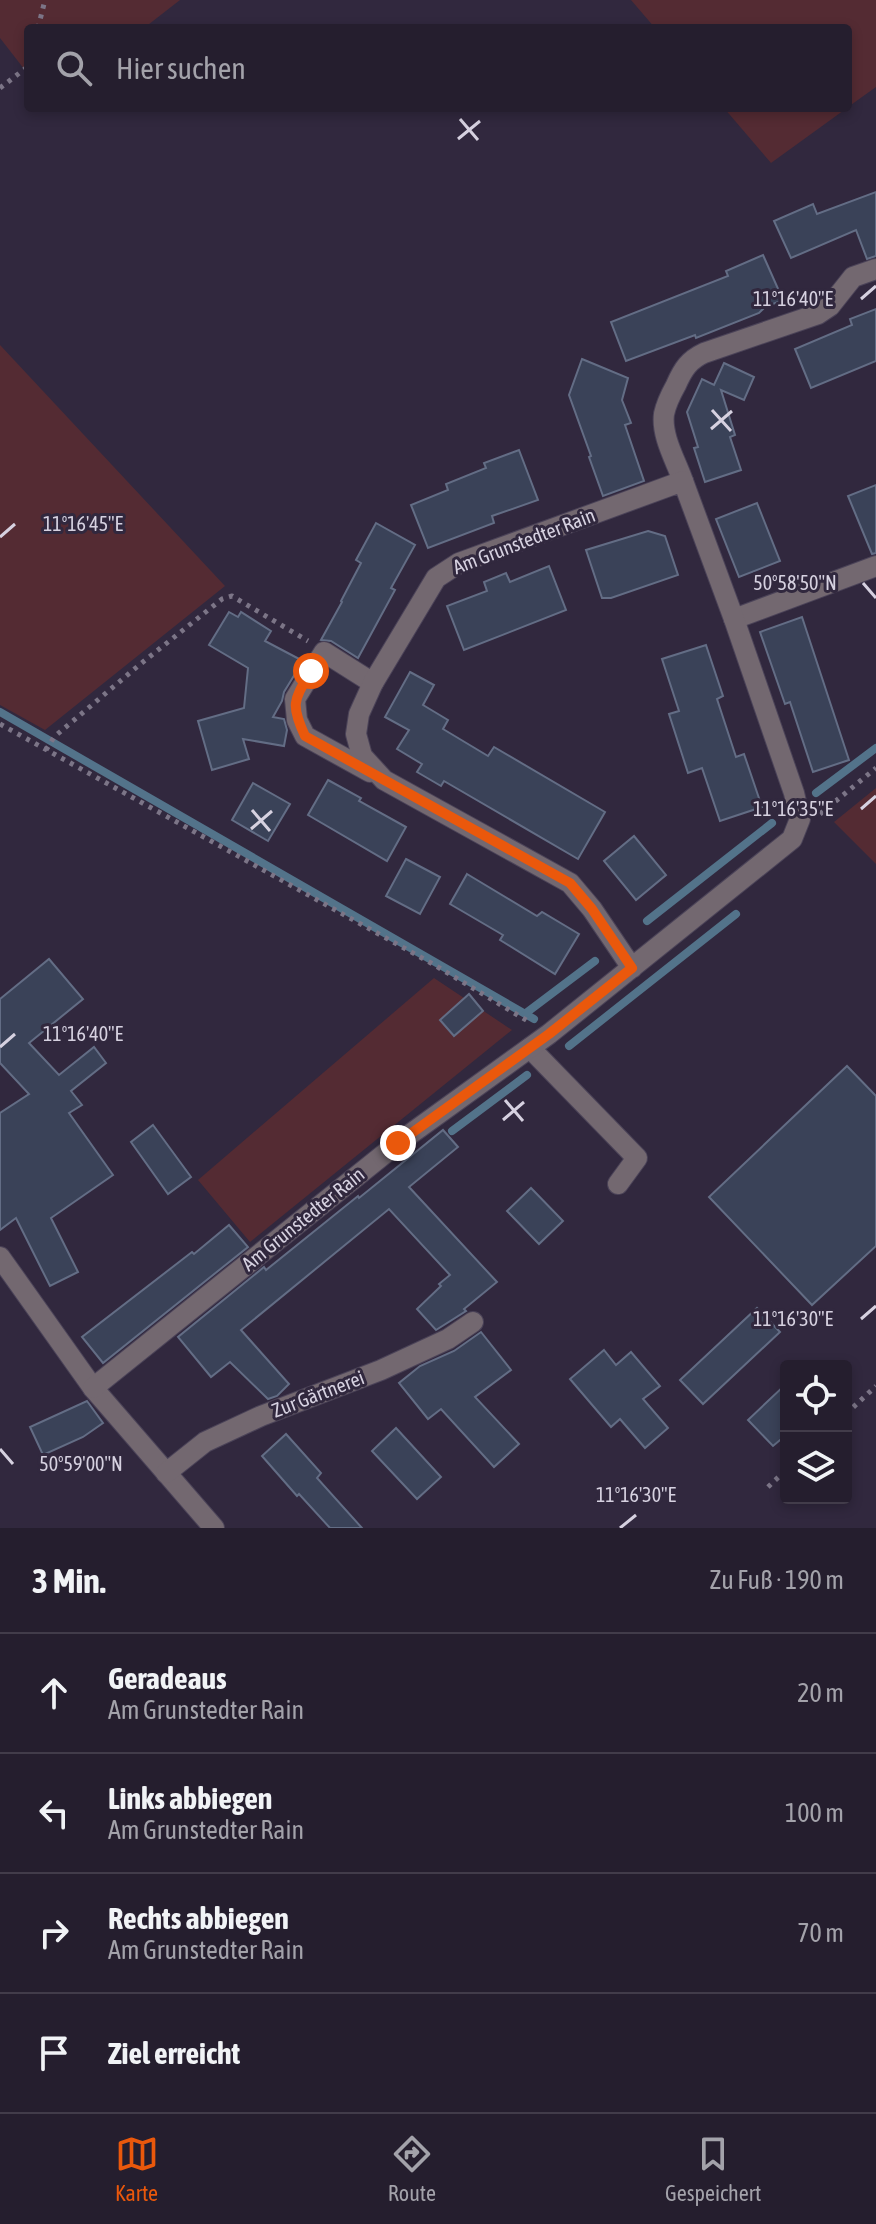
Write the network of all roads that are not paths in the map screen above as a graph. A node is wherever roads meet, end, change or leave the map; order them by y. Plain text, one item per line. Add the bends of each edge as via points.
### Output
1 (876, 269) edge
2 (683, 481) junction
3 (876, 566) edge
4 (734, 619) junction
5 (373, 683) junction
6 (384, 780) junction
7 (632, 968) junction
8 (530, 1048) junction
9 (618, 1184) dead end
10 (0, 1257) edge
11 (473, 1322) dead end
12 (93, 1388) junction
13 (166, 1473) junction
14 (214, 1528) edge

1 - 2 street via 853,277 818,314 691,359 664,418
2 - 4 street
2 - 5 street, Am Grunstedter Rain via 459,563 436,578
3 - 4 street
4 - 7 street, Am Grunstedter Rain via 800,819 792,839
5 - 6 street, Am Grunstedter Rain via 356,734 362,756
5 - 6 street, Am Grunstedter Rain via 324,652 295,699 297,720 305,736
6 - 7 street, Am Grunstedter Rain via 570,883
7 - 8 street, Am Grunstedter Rain
8 - 9 street via 637,1158
8 - 12 street, Am Grunstedter Rain via 398,1143
10 - 12 street
11 - 13 street, Zur Gärtnerei via 381,1370 205,1442
12 - 13 street
13 - 14 street

